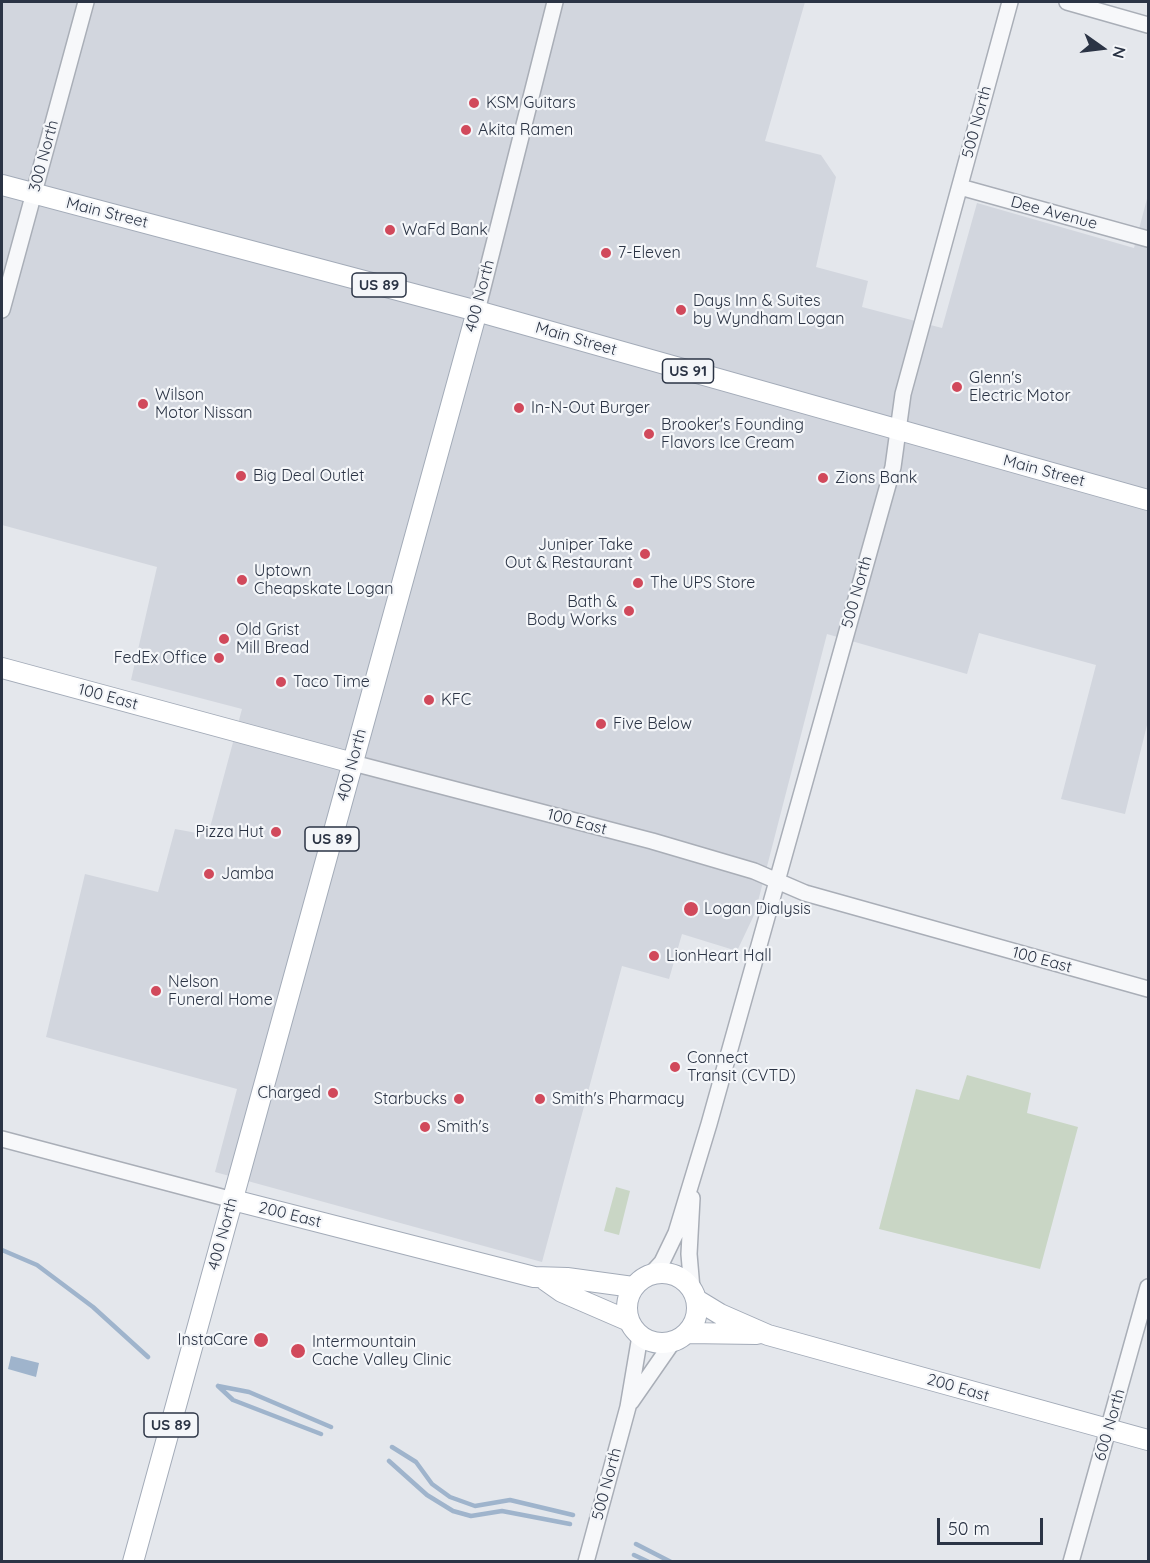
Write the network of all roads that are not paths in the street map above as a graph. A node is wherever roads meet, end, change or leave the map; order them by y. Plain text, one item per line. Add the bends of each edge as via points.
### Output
1 (86, 2) edge
2 (555, 2) edge
3 (1010, 2) edge
4 (1067, 2) edge
5 (1149, 25) edge
6 (2, 185) edge
7 (960, 187) junction
8 (34, 194) junction
9 (1149, 239) edge
10 (2, 310) edge
11 (477, 311) junction
12 (898, 432) junction
13 (1149, 500) edge
14 (2, 668) edge
15 (353, 763) junction
16 (776, 880) junction
17 (1149, 989) edge
18 (2, 1139) edge
19 (692, 1180) junction
20 (232, 1200) junction
21 (651, 1274) junction
22 (545, 1280) junction
23 (633, 1287) junction
24 (1149, 1287) edge
25 (694, 1295) junction
26 (635, 1328) junction
27 (768, 1335) junction
28 (680, 1338) junction
29 (628, 1407) junction
30 (1108, 1430) junction
31 (1149, 1440) edge
32 (133, 1562) edge
33 (586, 1562) edge
34 (1071, 1562) edge

1 - 8 street, 300 North
2 - 11 street, 400 North
3 - 7 street, 500 North
4 - 5 street
6 - 8 main road, Main Street / US 89
7 - 9 street, Dee Avenue
7 - 12 street, 500 North via 903,394
8 - 10 street, 300 North
8 - 11 main road, Main Street / US 89
11 - 12 main road, Main Street / US 91
11 - 15 main road, 400 North / US 89
12 - 13 main road, Main Street / US 91
12 - 16 street, 500 North via 893,467
14 - 15 main road, 100 East
15 - 16 street, 100 East via 652,841
15 - 20 main road, 400 North / US 89
16 - 17 street, 100 East via 826,899
16 - 19 street, 500 North
18 - 20 street, 200 East
19 - 21 street, 500 North via 673,1240
19 - 25 street, 500 North via 689,1254
20 - 22 main road, 200 East
20 - 32 main road, 400 North / US 89
21 - 23 main road
21 - 25 main road via 675,1275
22 - 23 main road, 200 East via 567,1278
22 - 26 main road, 200 East
23 - 26 main road via 628,1298
24 - 30 street, 600 North
25 - 27 main road, 200 East via 720,1314
25 - 28 main road via 697,1312
26 - 28 main road via 655,1343
26 - 29 street, 500 North
27 - 28 main road, 200 East
27 - 30 main road, 200 East
28 - 29 street, 500 North
29 - 33 street, 500 North
30 - 31 main road, 200 East
30 - 34 street, 600 North

